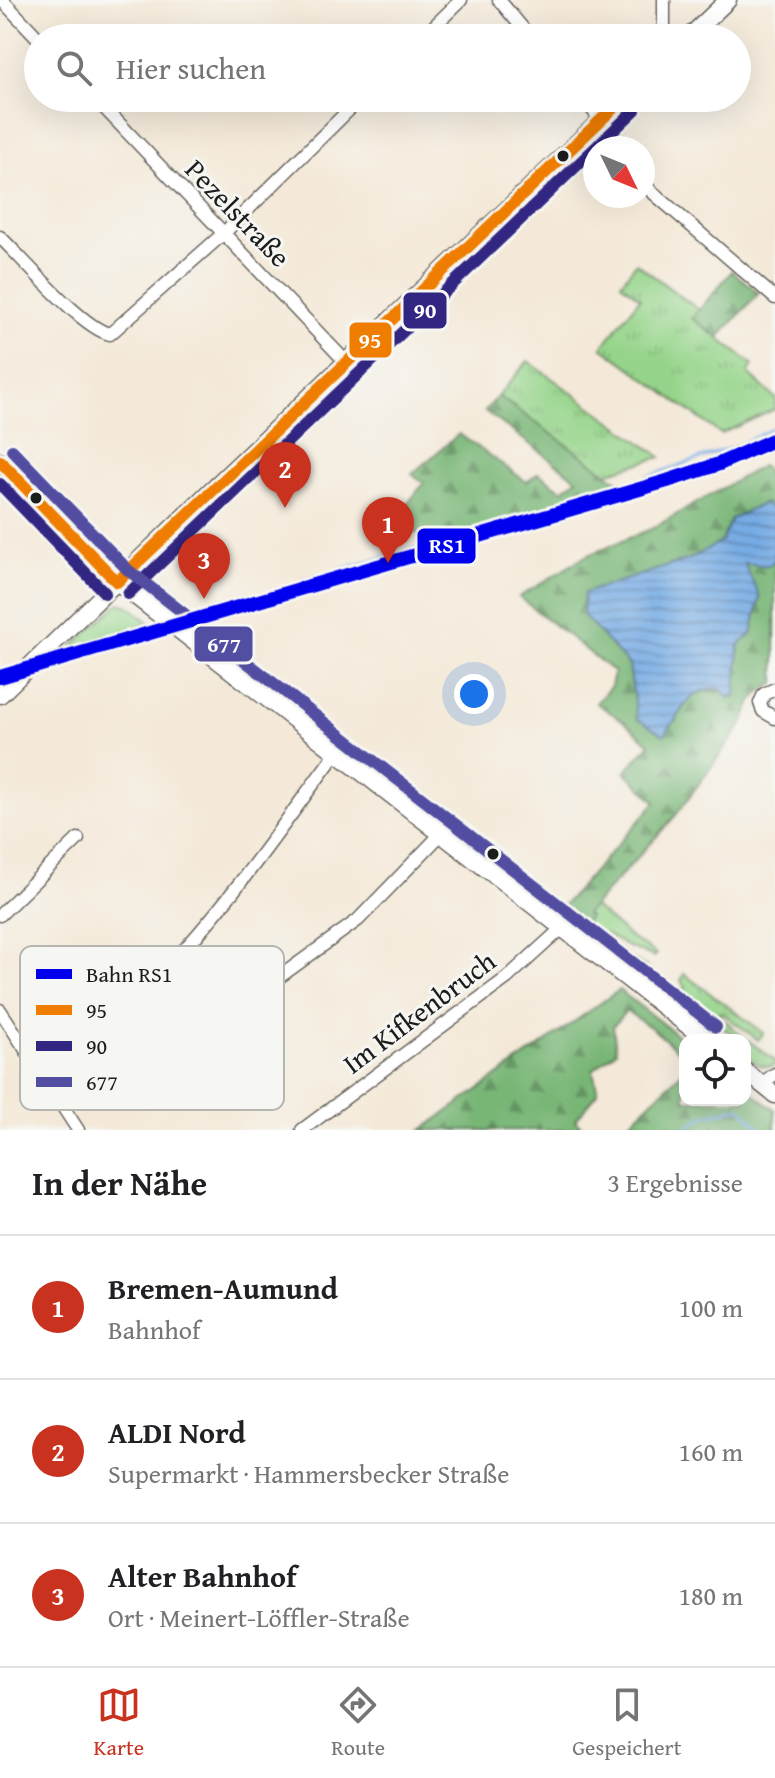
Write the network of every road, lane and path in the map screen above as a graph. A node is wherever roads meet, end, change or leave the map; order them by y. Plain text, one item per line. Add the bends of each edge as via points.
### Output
1 (2, 0) edge
2 (461, 0) edge
3 (499, 0) edge
4 (664, 0) edge
5 (728, 0) edge
6 (25, 24) edge
7 (436, 24) edge
8 (519, 24) edge
9 (664, 24) edge
10 (703, 24) edge
11 (108, 112) edge
12 (347, 112) edge
13 (594, 112) edge
14 (609, 112) edge
15 (601, 120) junction
16 (586, 134) joint
17 (655, 194) edge
18 (224, 233) junction
19 (0, 237) edge
20 (775, 298) edge
21 (346, 362) junction
22 (0, 461) edge
23 (117, 582) junction
24 (775, 689) edge
25 (0, 695) edge
26 (775, 718) edge
27 (337, 752) junction
28 (441, 834) junction
29 (78, 839) dead end
30 (0, 915) edge
31 (561, 929) junction
32 (187, 946) edge
33 (284, 974) edge
34 (0, 1010) edge
35 (698, 1034) edge
36 (20, 1041) edge
37 (751, 1074) edge
38 (770, 1084) edge
39 (65, 1110) edge
40 (78, 1130) edge
41 (302, 1130) edge

1 - 6 street
2 - 7 street
3 - 8 street
4 - 9 street
5 - 10 street
11 - 18 street, Pezelstraße
12 - 18 street
13 - 15 street
14 - 15 street
15 - 16 street
16 - 21 street
17 - 20 street
18 - 19 street via 110,334 80,316
18 - 21 street, Pezelstraße
21 - 23 street
22 - 23 street
23 - 25 street
23 - 27 street
24 - 26 street via 760,703
27 - 28 street
27 - 32 street
28 - 31 street
28 - 33 street via 358,920
29 - 30 street
31 - 35 street
31 - 41 street, Im Kifkenbruch via 507,978
34 - 36 street
37 - 38 street
39 - 40 street

